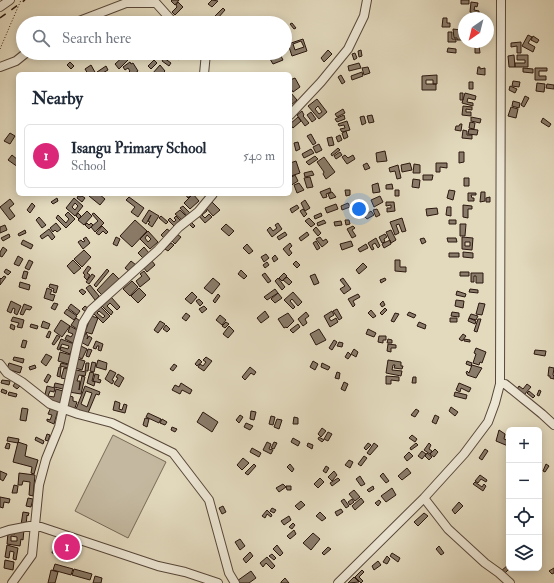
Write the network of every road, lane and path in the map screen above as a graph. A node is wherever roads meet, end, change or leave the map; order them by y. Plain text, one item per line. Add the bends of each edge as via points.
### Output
1 (10, 0) edge
2 (21, 0) edge
3 (367, 0) edge
4 (501, 0) edge
5 (156, 1) edge
6 (0, 7) edge
7 (92, 16) edge
8 (168, 16) edge
9 (0, 49) edge
10 (17, 60) edge
11 (205, 60) edge
12 (0, 67) edge
13 (204, 72) edge
14 (292, 113) edge
15 (211, 196) edge
16 (0, 364) edge
17 (500, 384) junction
18 (63, 410) junction
19 (554, 426) edge
20 (424, 498) junction
21 (35, 525) junction
22 (0, 533) edge
23 (12, 583) edge
24 (218, 583) edge
25 (235, 583) edge
26 (338, 583) edge
27 (510, 583) edge

1 - 6 street
2 - 9 path
3 - 14 street via 364,16 348,49
4 - 17 street
5 - 7 street via 126,3
5 - 8 street
10 - 12 street
11 - 13 street
15 - 18 street via 158,250 91,310 83,324 77,345
16 - 18 street via 7,373 50,404
17 - 19 street via 505,384
17 - 20 street via 488,422 464,454
18 - 21 street via 39,485
18 - 25 street via 112,423 173,453 210,500 229,573
20 - 26 street
20 - 27 street via 454,534
21 - 22 street
21 - 23 street via 32,555
21 - 24 street

